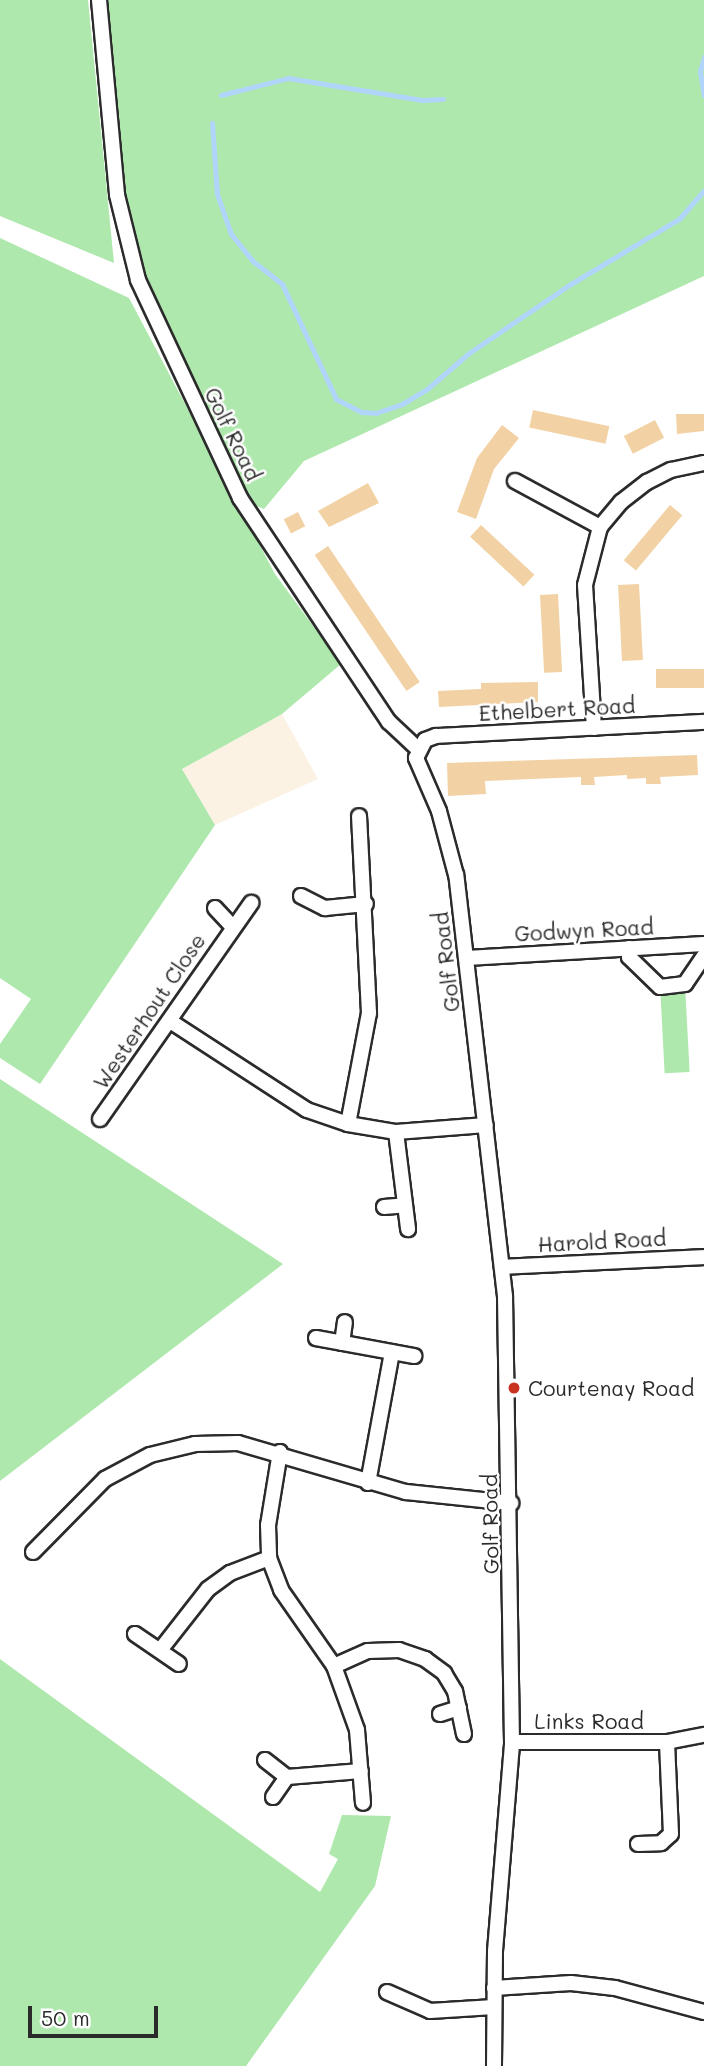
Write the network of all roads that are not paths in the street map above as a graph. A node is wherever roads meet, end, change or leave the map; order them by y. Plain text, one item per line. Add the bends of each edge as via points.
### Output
1 (99, 0) edge
2 (704, 463) edge
3 (515, 481) dead end
4 (600, 527) junction
5 (704, 722) edge
6 (594, 728) junction
7 (418, 749) junction
8 (359, 816) dead end
9 (301, 896) dead end
10 (251, 903) dead end
11 (366, 905) junction
12 (215, 908) dead end
13 (232, 926) junction
14 (704, 944) edge
15 (629, 948) junction
16 (704, 956) edge
17 (467, 958) junction
18 (170, 1021) junction
19 (100, 1119) dead end
20 (348, 1124) junction
21 (486, 1125) junction
22 (396, 1132) junction
23 (405, 1205) junction
24 (384, 1207) dead end
25 (408, 1229) dead end
26 (704, 1257) edge
27 (502, 1267) junction
28 (345, 1322) dead end
29 (316, 1338) dead end
30 (342, 1343) junction
31 (392, 1353) junction
32 (415, 1356) dead end
33 (280, 1452) junction
34 (368, 1483) junction
35 (511, 1503) junction
36 (33, 1552) dead end
37 (269, 1558) junction
38 (135, 1634) dead end
39 (161, 1649) junction
40 (179, 1664) dead end
41 (334, 1666) junction
42 (459, 1708) junction
43 (440, 1714) dead end
44 (464, 1734) dead end
45 (704, 1735) edge
46 (512, 1742) junction
47 (667, 1742) junction
48 (265, 1760) dead end
49 (360, 1771) junction
50 (287, 1777) junction
51 (272, 1797) dead end
52 (363, 1803) dead end
53 (638, 1844) dead end
54 (494, 1988) junction
55 (387, 1992) dead end
56 (494, 2007) junction
57 (704, 2012) edge
58 (494, 2066) edge

1 - 7 street, Golf Road via 117,195 138,280 240,498 389,722
2 - 4 street via 671,470 647,482
3 - 4 street
4 - 6 street via 589,553 585,585
5 - 6 street, Ethelbert Road
6 - 7 street, Ethelbert Road via 436,736
7 - 17 street, Golf Road via 420,774 439,811 456,875
8 - 11 street
9 - 11 street via 325,908
10 - 13 street, Westerhout Close
11 - 20 street via 368,1032
12 - 13 street, Westerhout Close
13 - 18 street, Westerhout Close
14 - 15 street, Godwyn Road
15 - 16 street via 629,957 660,987 685,984
15 - 17 street, Godwyn Road
17 - 21 street, Golf Road
18 - 19 street, Westerhout Close
18 - 20 street via 307,1110
20 - 22 street
21 - 22 street
21 - 27 street, Golf Road
22 - 23 street
23 - 24 street
23 - 25 street
26 - 27 street, Harold Road
27 - 35 street, Golf Road
28 - 30 street
29 - 30 street
30 - 31 street
31 - 32 street
31 - 34 street
33 - 34 street
33 - 36 street via 238,1443 195,1444 150,1455 105,1479
33 - 37 street via 268,1525
34 - 35 street via 465,1501
35 - 46 street, Golf Road
37 - 39 street via 230,1573 208,1589
37 - 41 street via 281,1590
38 - 39 street
39 - 40 street
41 - 42 street via 368,1651 399,1650 425,1658 443,1673
41 - 49 street via 357,1730
42 - 43 street
42 - 44 street
45 - 47 street, Links Road
46 - 47 street, Links Road
46 - 54 street, Golf Road
47 - 53 street, Links Road via 671,1833 661,1843
48 - 50 street
49 - 50 street
49 - 52 street
50 - 51 street
54 - 56 street, Golf Road
54 - 57 street via 570,1983 615,1988
55 - 56 street via 430,2011
56 - 58 street, Golf Road

